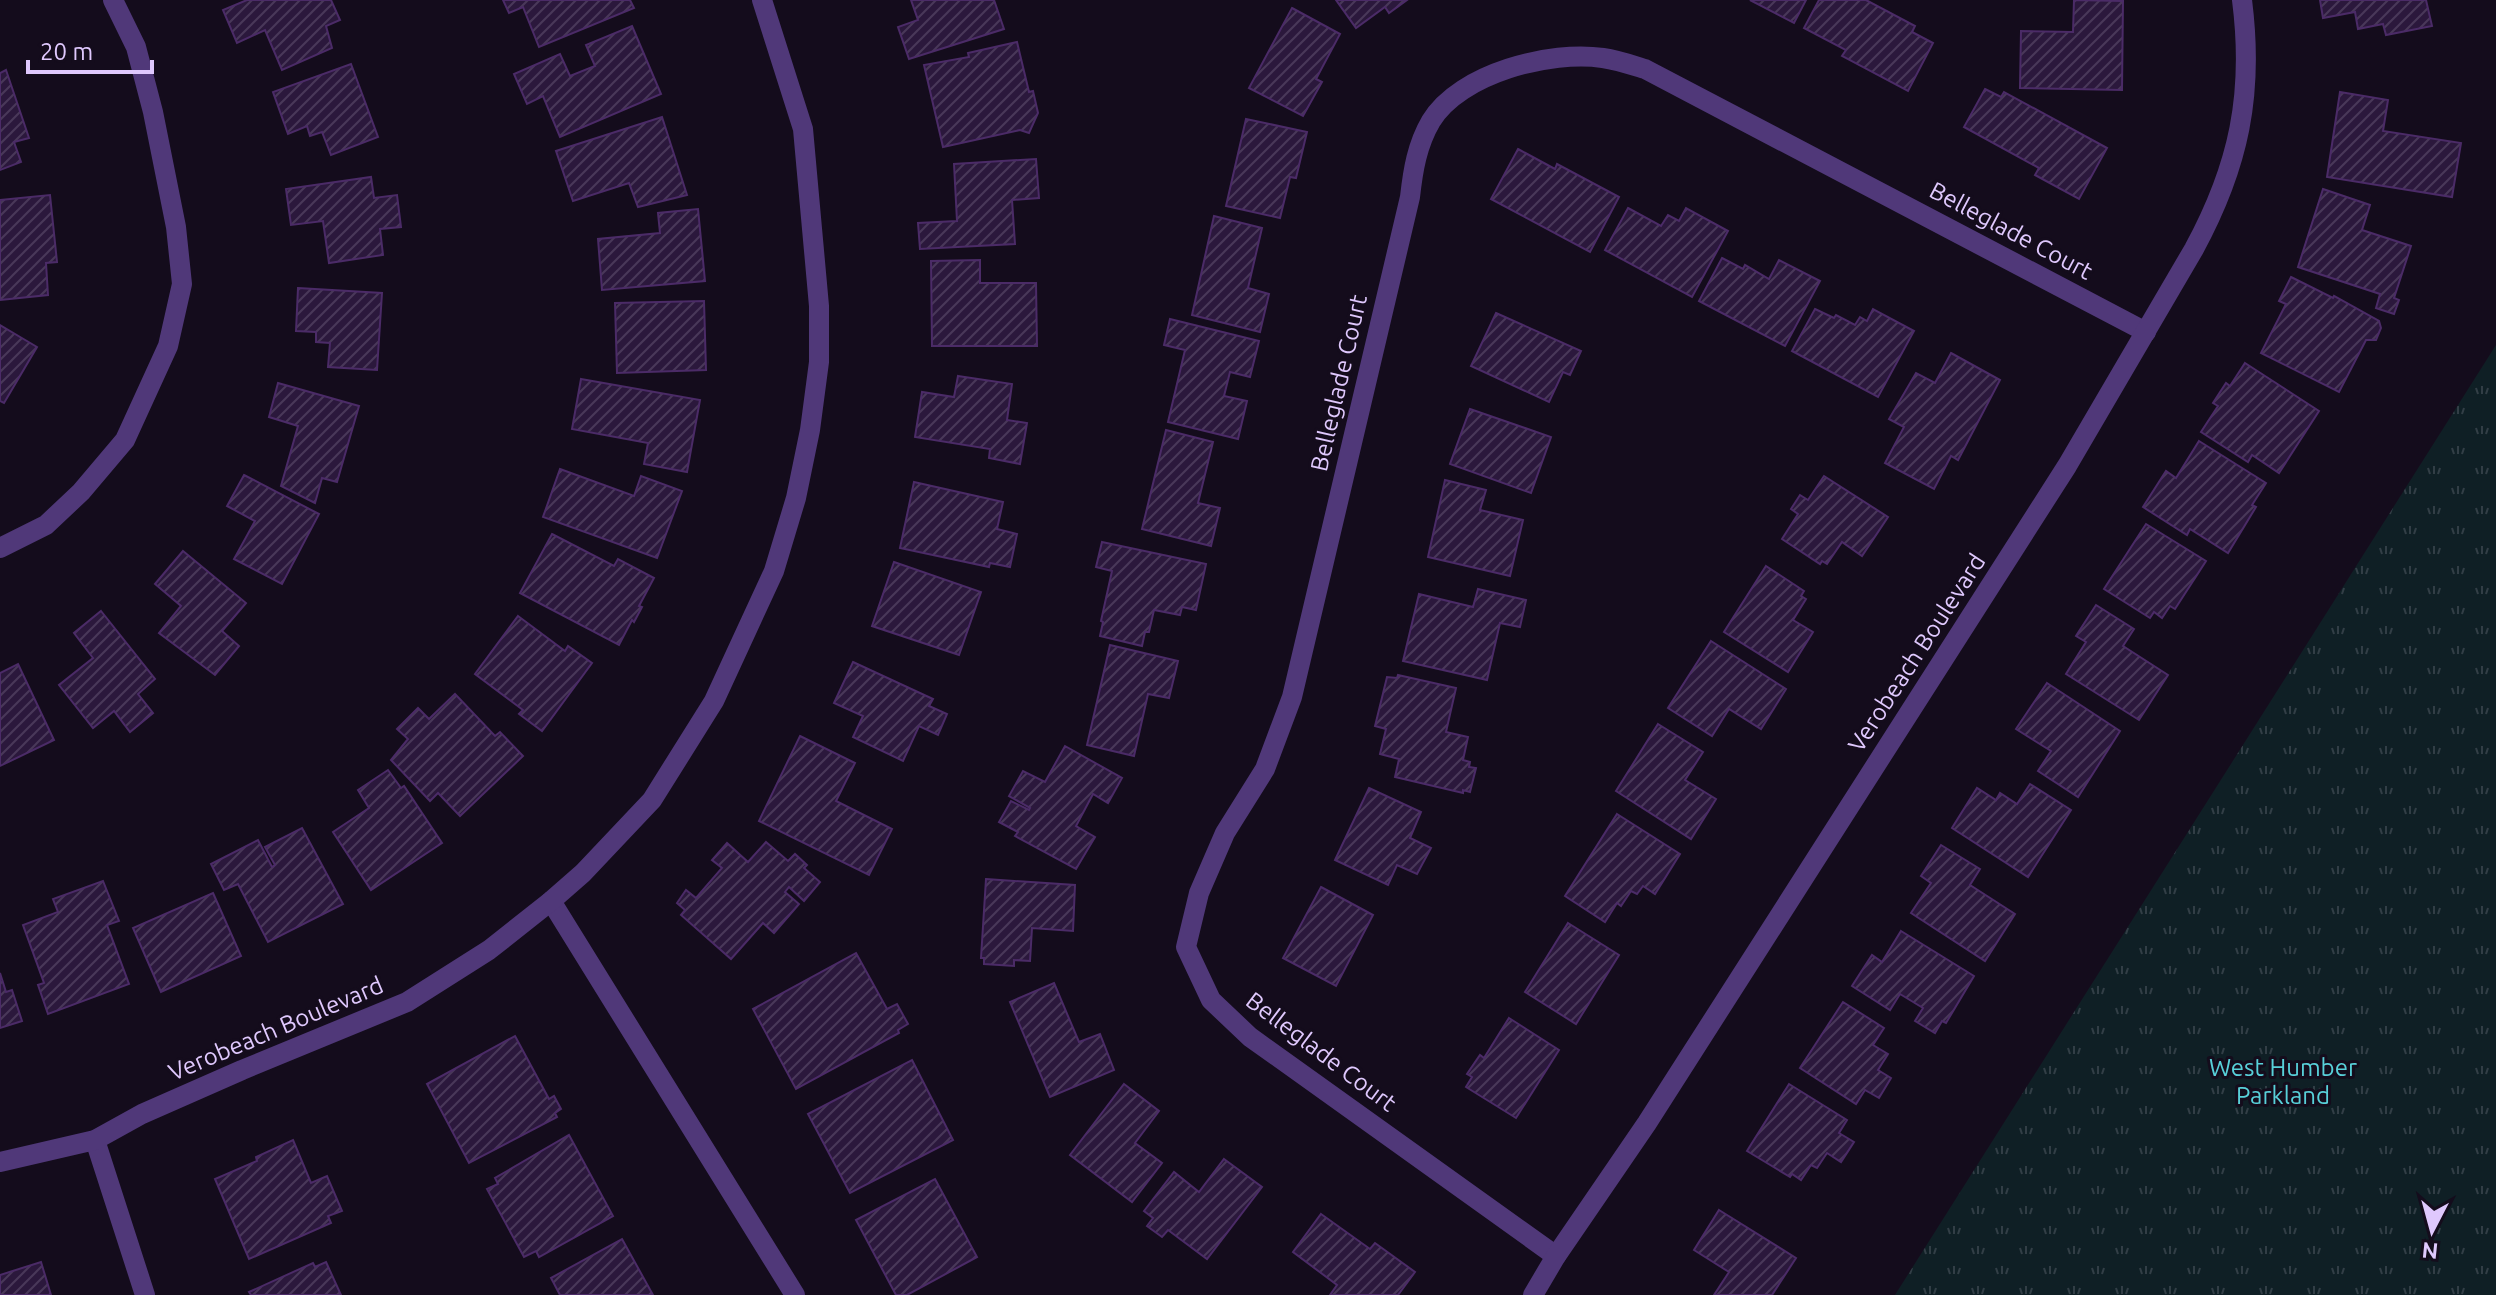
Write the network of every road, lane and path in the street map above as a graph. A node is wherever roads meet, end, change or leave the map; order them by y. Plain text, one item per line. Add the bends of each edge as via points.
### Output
1 (113, 0) edge
2 (762, 0) edge
3 (2242, 0) edge
4 (2146, 332) junction
5 (0, 548) edge
6 (551, 901) junction
7 (95, 1140) junction
8 (0, 1162) edge
9 (1556, 1256) junction
10 (145, 1295) edge
11 (795, 1295) edge
12 (1533, 1295) edge

1 - 5 street via 136,47 153,112 182,284 168,346 125,440 46,525
2 - 6 street, Verobeach Boulevard via 803,129 819,306 819,362 796,498 774,571 691,741 652,800
3 - 4 street, Verobeach Boulevard via 2246,80 2228,178
4 - 9 street, Verobeach Boulevard via 2067,466 1699,1043
4 - 9 street, Belleglade Court via 1645,69 1603,57 1553,58 1501,70 1460,90 1432,118 1415,154 1410,197 1292,697 1265,769 1225,833 1199,893 1186,947 1211,1000 1250,1037
6 - 7 street, Verobeach Boulevard via 489,950 407,1002 142,1114
6 - 11 street
7 - 8 street, Verobeach Boulevard
7 - 10 street
9 - 12 street, Verobeach Boulevard

